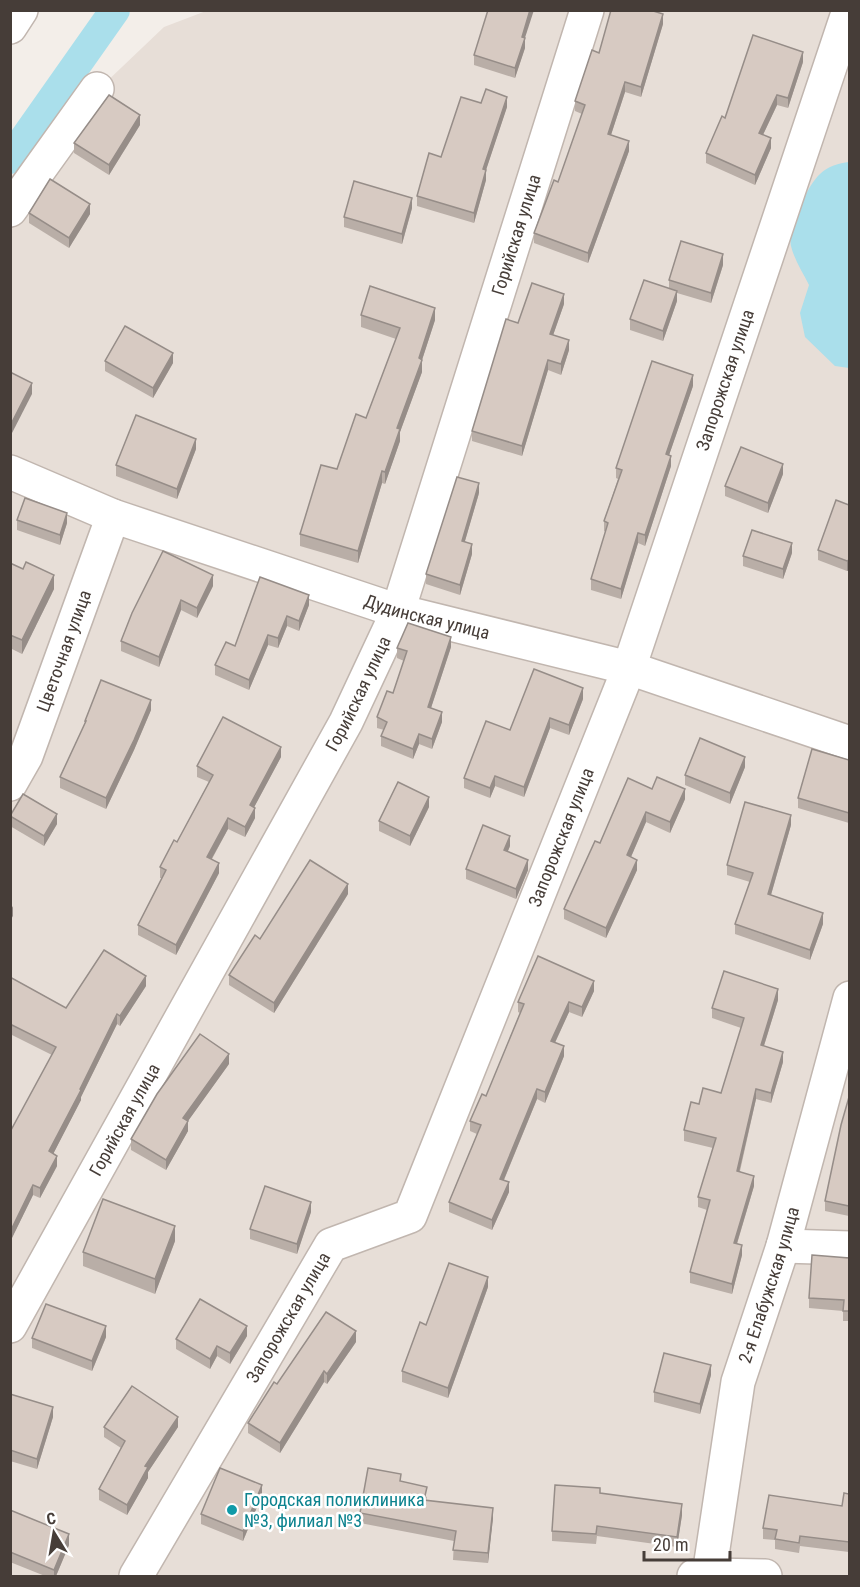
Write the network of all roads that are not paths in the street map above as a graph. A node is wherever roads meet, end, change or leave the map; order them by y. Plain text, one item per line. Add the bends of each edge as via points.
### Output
1 (21, 10) edge
2 (586, 10) edge
3 (849, 10) edge
4 (10, 27) edge
5 (97, 89) dead end
6 (10, 210) edge
7 (10, 472) edge
8 (113, 516) junction
9 (398, 611) junction
10 (629, 668) junction
11 (849, 743) edge
12 (10, 784) edge
13 (849, 998) edge
14 (783, 1246) junction
15 (849, 1248) edge
16 (10, 1326) edge
17 (136, 1576) edge
18 (701, 1576) edge
19 (765, 1576) edge

1 - 4 street
2 - 9 street, Горийская улица
3 - 10 street, Запорожская улица
5 - 6 street
7 - 8 street, Дудинская улица
8 - 9 street, Дудинская улица
8 - 12 street, Цветочная улица via 26,756
9 - 10 street, Дудинская улица
9 - 16 street, Горийская улица via 346,722
10 - 11 street, Дудинская улица
10 - 17 street, Запорожская улица via 410,1216 331,1245
13 - 14 street, 2-я Елабужская улица
14 - 15 street
14 - 18 street, 2-я Елабужская улица via 738,1382
18 - 19 street

